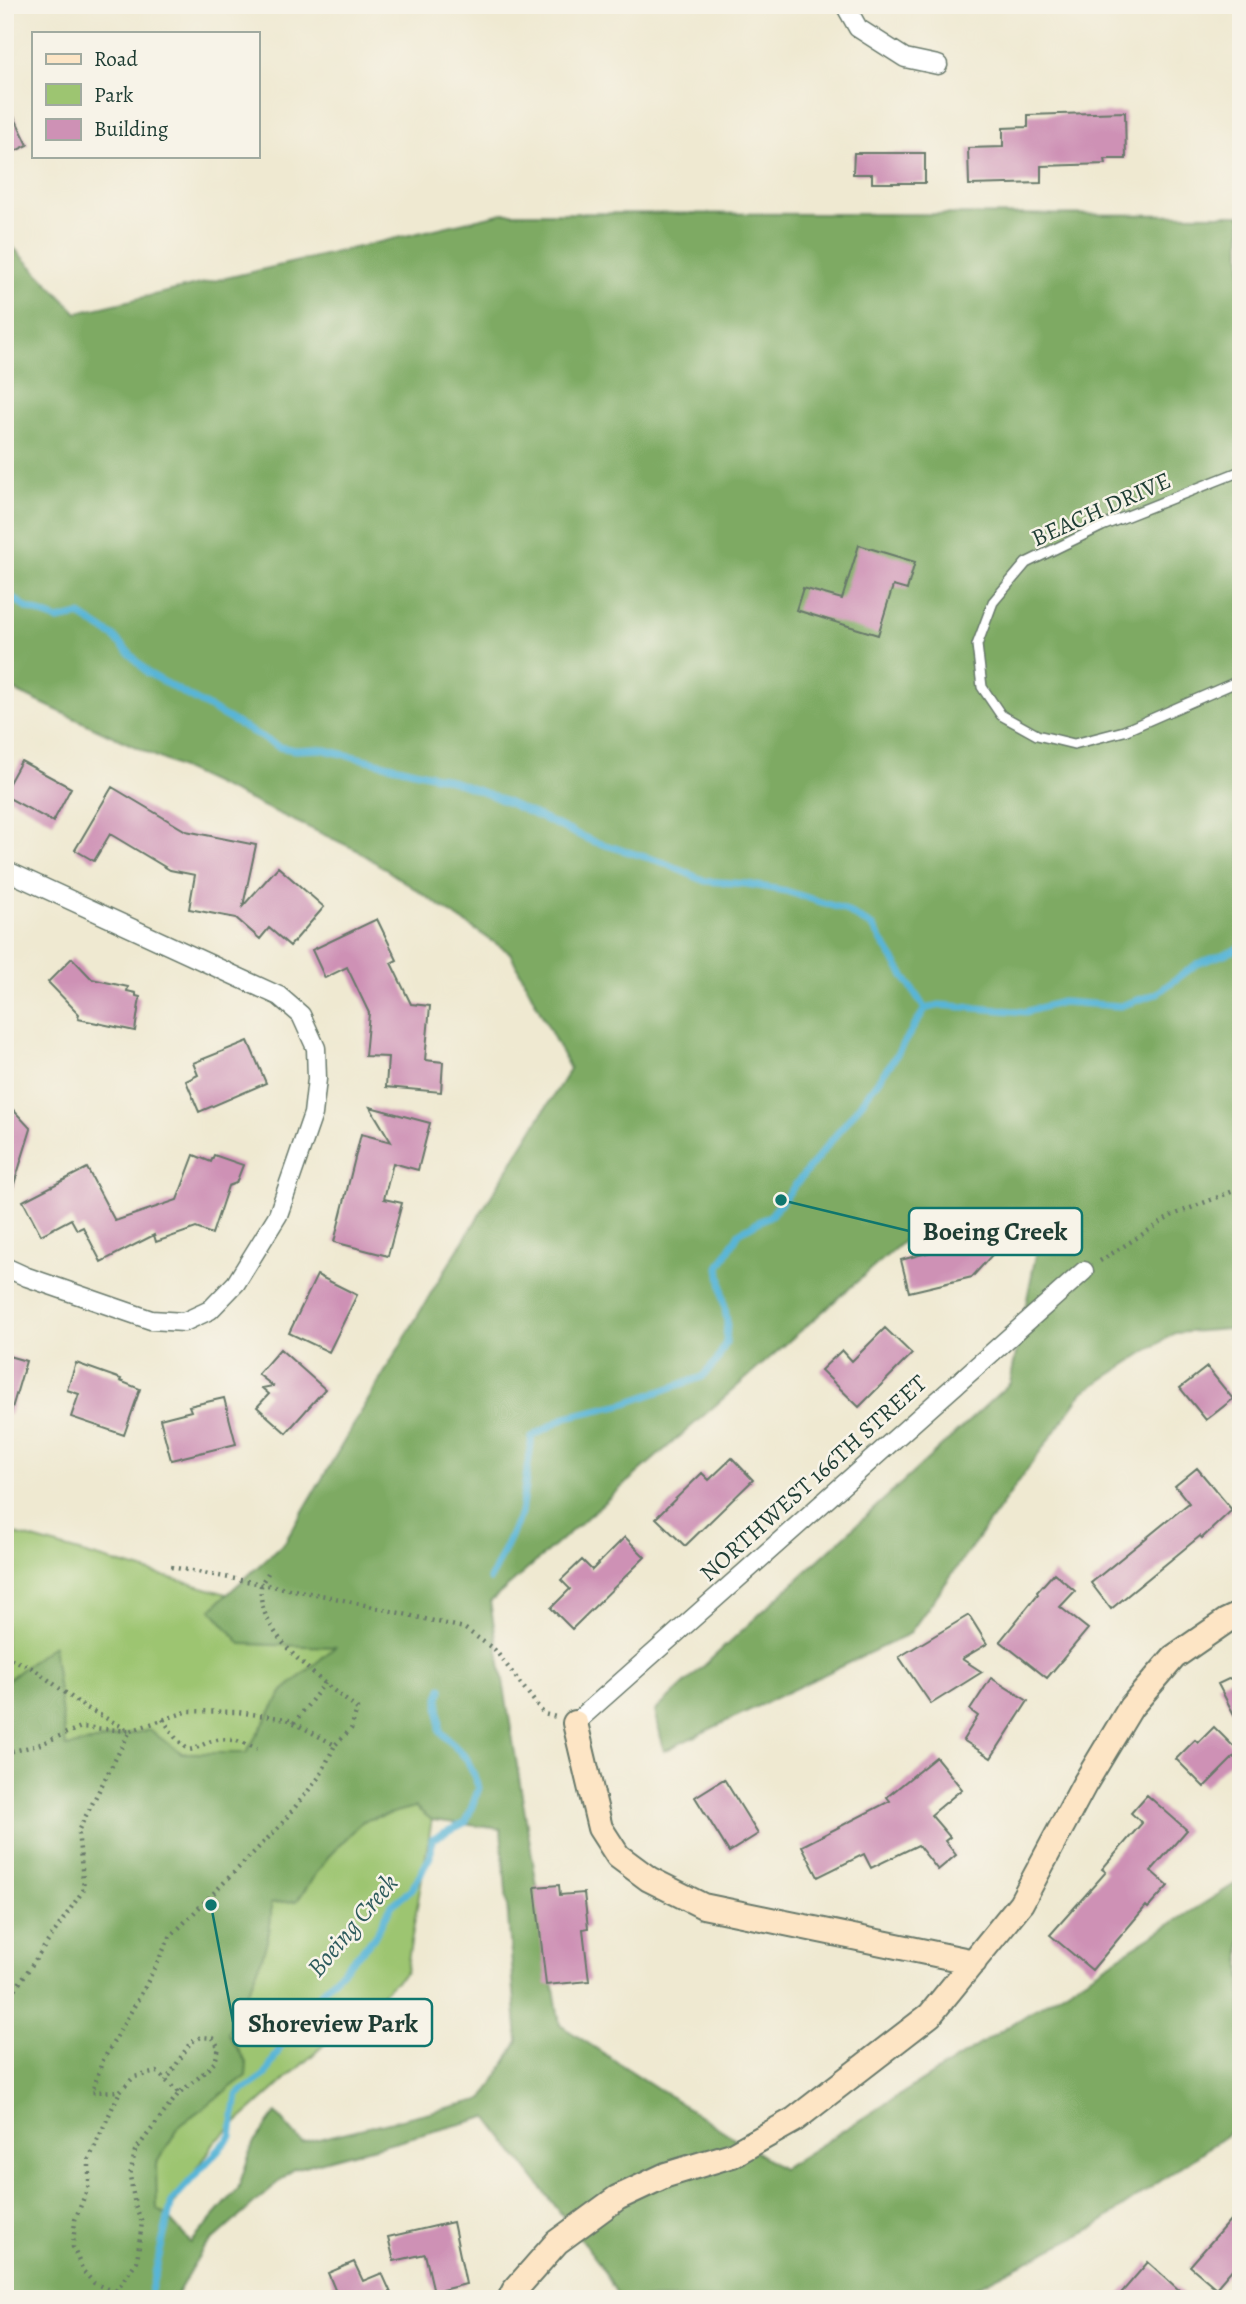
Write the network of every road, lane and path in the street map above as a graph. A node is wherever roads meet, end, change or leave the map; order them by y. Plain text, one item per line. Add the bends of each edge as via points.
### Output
1 (845, 5) edge
2 (938, 65) dead end
3 (1241, 471) edge
4 (1241, 680) edge
5 (5, 870) edge
6 (1241, 1188) edge
7 (5, 1266) edge
8 (1084, 1271) joint
9 (172, 1567) dead end
10 (268, 1573) dead end
11 (262, 1583) junction
12 (1241, 1614) edge
13 (5, 1656) edge
14 (325, 1683) junction
15 (163, 1719) junction
16 (294, 1723) junction
17 (575, 1723) junction
18 (130, 1731) junction
19 (335, 1745) junction
20 (257, 1749) dead end
21 (5, 1753) edge
22 (974, 1962) junction
23 (5, 2004) edge
24 (166, 2081) junction
25 (120, 2091) junction
26 (179, 2093) junction
27 (115, 2292) junction
28 (105, 2299) edge
29 (510, 2299) edge

1 - 2 street via 858,28 905,58
3 - 4 lane, BEACH DRIVE via 1102,526 1026,563 993,601 977,645 982,687 1001,715 1037,735 1074,744 1124,732
5 - 7 street via 279,996 301,1015 316,1048 317,1079 313,1114 278,1215 236,1283 210,1310 184,1322 151,1320
6 - 8 path via 1173,1215
8 - 17 street, NORTHWEST 166TH STREET
9 - 11 path
10 - 11 path
11 - 14 path via 264,1617 297,1659
11 - 17 path via 464,1629 495,1650 544,1714
12 - 22 street via 1174,1657 1131,1707 1021,1903
13 - 18 path via 34,1669 83,1706
14 - 16 path
14 - 19 path via 357,1709 351,1729
15 - 16 path via 189,1711 238,1712
15 - 18 path
15 - 20 path via 188,1750 225,1739
16 - 19 path
17 - 22 street via 600,1828 618,1856 649,1879 703,1906
18 - 21 path via 81,1727
18 - 23 path via 78,1831 84,1889
19 - 25 path via 320,1776 279,1827 170,1937 102,2062 92,2092
22 - 29 street via 930,2015 794,2120 732,2155 666,2175 617,2198 557,2242
24 - 25 path via 157,2072 134,2077
24 - 26 path
24 - 26 path via 190,2043 201,2037 213,2038 219,2048 215,2062
25 - 27 path via 89,2159 89,2185 75,2220 73,2247 94,2283
26 - 27 path via 135,2151 130,2176 142,2222 137,2261
27 - 28 path

